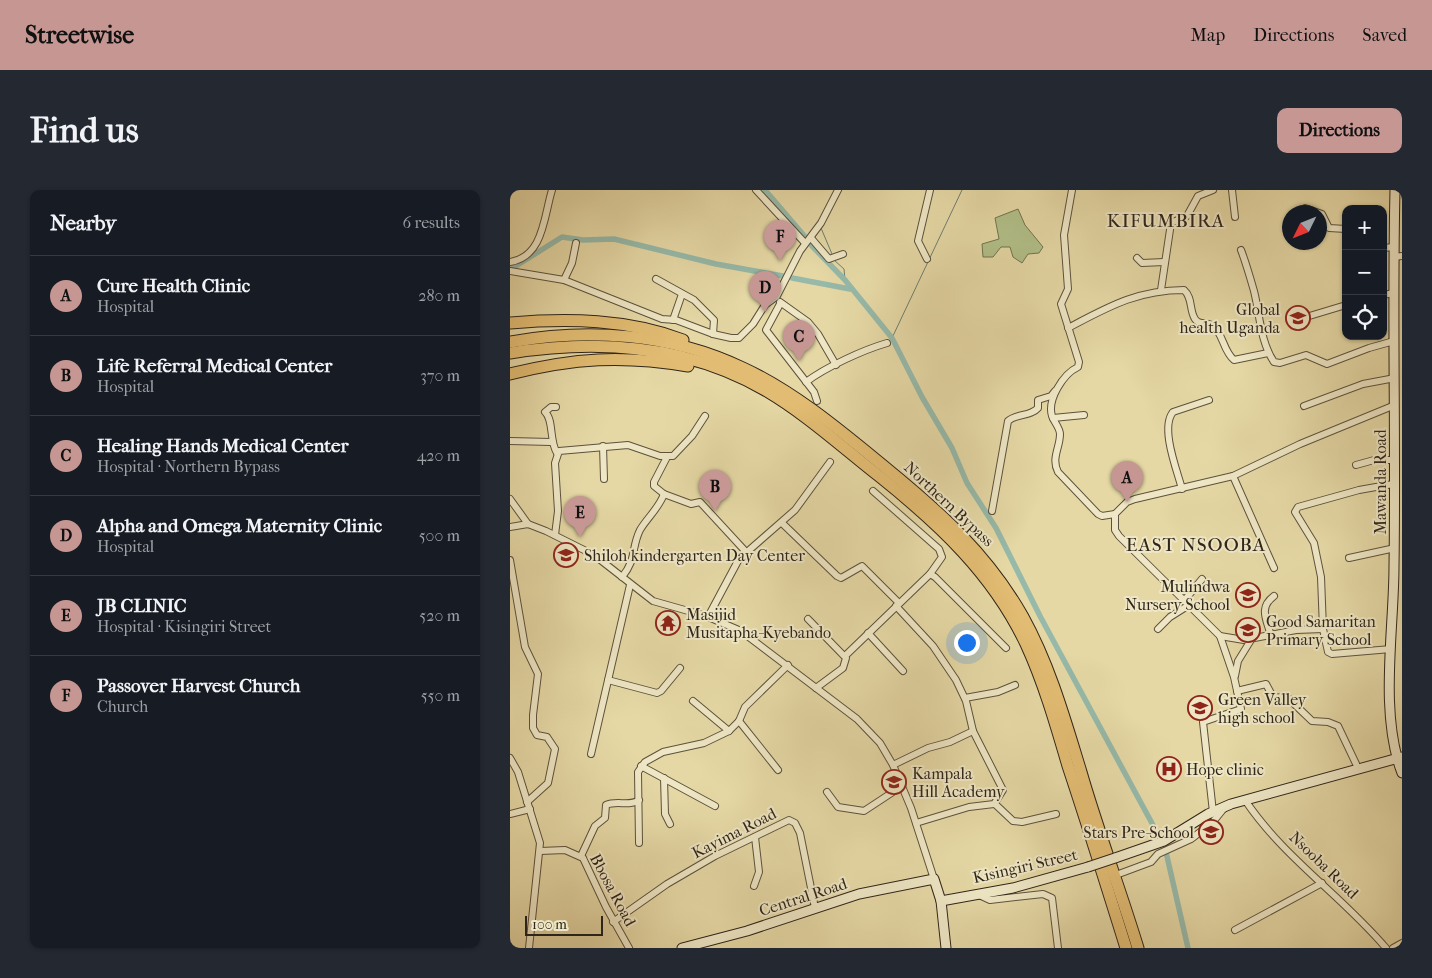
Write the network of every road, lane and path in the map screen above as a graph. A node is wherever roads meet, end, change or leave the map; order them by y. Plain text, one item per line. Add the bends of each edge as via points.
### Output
1 (552, 190) edge
2 (756, 190) edge
3 (838, 190) edge
4 (930, 190) edge
5 (1072, 190) edge
6 (1213, 190) edge
7 (1232, 190) edge
8 (1395, 190) edge
9 (1235, 217) dead end
10 (1327, 224) edge
11 (1342, 229) edge
12 (811, 238) junction
13 (576, 243) dead end
14 (805, 244) junction
15 (1242, 250) dead end
16 (1397, 253) edge
17 (843, 254) dead end
18 (1137, 258) dead end
19 (927, 259) dead end
20 (510, 262) edge
21 (1164, 262) junction
22 (510, 272) edge
23 (656, 279) dead end
24 (564, 280) junction
25 (1161, 290) junction
26 (1394, 293) junction
27 (682, 294) junction
28 (1387, 294) edge
29 (777, 296) junction
30 (780, 304) junction
31 (1342, 306) edge
32 (671, 319) junction
33 (1296, 320) dead end
34 (510, 323) edge
35 (1068, 328) junction
36 (712, 334) junction
37 (1394, 341) junction
38 (510, 342) edge
39 (887, 343) dead end
40 (510, 353) edge
41 (1268, 353) junction
42 (1399, 355) edge
43 (836, 365) junction
44 (726, 366) junction
45 (510, 374) edge
46 (1394, 378) junction
47 (806, 382) junction
48 (1059, 383) junction
49 (1209, 400) dead end
50 (818, 401) dead end
51 (1395, 405) junction
52 (1304, 406) dead end
53 (556, 407) dead end
54 (1084, 415) dead end
55 (705, 416) dead end
56 (1053, 418) junction
57 (510, 441) edge
58 (552, 442) junction
59 (603, 446) junction
60 (557, 453) junction
61 (668, 457) junction
62 (1394, 460) junction
63 (830, 462) dead end
64 (1356, 465) dead end
65 (1233, 476) junction
66 (604, 479) dead end
67 (1393, 484) junction
68 (1182, 489) junction
69 (873, 491) dead end
70 (664, 494) junction
71 (510, 499) edge
72 (992, 511) dead end
73 (1115, 514) junction
74 (782, 523) junction
75 (528, 524) junction
76 (510, 527) edge
77 (555, 535) junction
78 (1395, 548) junction
79 (747, 553) junction
80 (1349, 558) dead end
81 (510, 560) edge
82 (1274, 568) dead end
83 (930, 574) junction
84 (622, 577) junction
85 (1202, 580) dead end
86 (630, 585) junction
87 (1274, 596) dead end
88 (1186, 603) junction
89 (898, 604) junction
90 (708, 617) junction
91 (808, 619) dead end
92 (1158, 629) dead end
93 (1323, 629) junction
94 (868, 633) junction
95 (1220, 636) junction
96 (1272, 636) junction
97 (1251, 640) junction
98 (1006, 648) dead end
99 (1391, 649) junction
100 (845, 656) junction
101 (788, 665) junction
102 (680, 668) dead end
103 (903, 671) dead end
104 (1234, 677) junction
105 (608, 680) junction
106 (1015, 685) dead end
107 (816, 688) junction
108 (1237, 691) junction
109 (965, 698) junction
110 (693, 701) dead end
111 (739, 721) junction
112 (729, 731) junction
113 (973, 732) junction
114 (592, 754) dead end
115 (510, 758) edge
116 (1400, 758) edge
117 (893, 765) junction
118 (641, 766) junction
119 (1358, 768) junction
120 (778, 770) dead end
121 (1402, 773) edge
122 (664, 778) junction
123 (902, 786) junction
124 (827, 792) dead end
125 (640, 800) junction
126 (1245, 800) junction
127 (527, 802) junction
128 (995, 804) junction
129 (715, 806) dead end
130 (1226, 806) junction
131 (530, 809) junction
132 (1213, 812) junction
133 (510, 814) edge
134 (1056, 814) dead end
135 (916, 823) junction
136 (670, 824) dead end
137 (755, 837) junction
138 (639, 843) dead end
139 (540, 851) junction
140 (581, 856) junction
141 (1116, 875) junction
142 (934, 879) junction
143 (1322, 883) junction
144 (754, 886) dead end
145 (975, 894) junction
146 (941, 901) junction
147 (815, 908) junction
148 (613, 922) junction
149 (1235, 930) dead end
150 (1402, 943) edge
151 (628, 947) edge
152 (529, 948) edge
153 (618, 948) edge
154 (682, 948) edge
155 (946, 948) edge
156 (1058, 948) edge
157 (1126, 948) edge
158 (1138, 948) edge
159 (1386, 948) edge
160 (1393, 948) edge

1 - 20 street via 537,243
2 - 14 street
3 - 12 street
4 - 19 street via 918,241
5 - 35 street via 1064,235 1068,290 1061,304
6 - 21 street via 1198,196 1184,219 1171,223
7 - 9 street
8 - 16 street, Mawanda Road
10 - 11 street via 1329,228
12 - 14 street
12 - 17 street via 832,258
13 - 24 street
14 - 29 street
15 - 41 street
16 - 26 street, Mawanda Road
18 - 21 street via 1142,263
21 - 25 street
22 - 24 street
23 - 27 street
24 - 32 street
25 - 35 street via 1132,297
25 - 41 street via 1187,292 1194,318 1199,323 1215,327 1234,360
26 - 28 street
26 - 37 street, Mawanda Road
27 - 32 street
27 - 36 street via 712,316
29 - 30 street
29 - 36 street via 765,305 739,338
30 - 43 street via 802,318 818,334
30 - 47 street via 766,330
31 - 33 street
32 - 36 street
34 - 44 highway via 557,320 618,324 678,338 716,352
35 - 48 street via 1079,365
37 - 41 street via 1327,364 1306,355 1276,363
37 - 42 street, Mawanda Road
38 - 44 highway, Northern Bypass via 574,334 642,337 700,351
39 - 43 street
40 - 44 highway, Northern Bypass via 574,345 606,345
42 - 46 street, Mawanda Road
43 - 47 street
44 - 45 highway via 596,359 555,363
44 - 141 highway, Northern Bypass via 745,368 796,400 943,517 984,559 1024,619 1048,671
44 - 157 highway, Northern Bypass via 827,434 927,516 959,546 994,590 1026,645 1048,702
46 - 51 street, Mawanda Road
46 - 52 street via 1363,384
47 - 50 street
48 - 56 street via 1051,409
48 - 72 street via 1051,396 1038,400 1038,408 1033,413 1008,421
49 - 68 street via 1173,412 1168,422 1169,440
51 - 62 street, Mawanda Road
51 - 65 street
53 - 58 street via 545,412 550,421
54 - 56 street
55 - 61 street via 682,448
56 - 73 street via 1060,433 1054,464 1058,472 1098,514
57 - 58 street
58 - 60 street
59 - 60 street via 564,449
59 - 61 street via 633,446
59 - 66 street
60 - 77 street
61 - 70 street via 654,484
62 - 64 street via 1374,460
62 - 67 street, Mawanda Road
63 - 74 street via 802,502
65 - 68 street
65 - 82 street
67 - 78 street, Mawanda Road
67 - 93 street via 1359,490 1296,509 1314,543 1321,577
68 - 73 street via 1135,499
69 - 83 street via 939,549 942,557
70 - 79 street via 692,504 700,502
70 - 84 street via 640,530 632,564
71 - 75 street
73 - 88 street via 1119,536
74 - 79 street
74 - 89 street via 837,576 841,578 862,566
75 - 76 street
75 - 77 street
77 - 84 street via 594,555
78 - 80 street
78 - 99 street, Mawanda Road
79 - 90 street via 735,566
81 - 127 street via 525,647 538,677 533,730 550,740 555,752 546,786
83 - 89 street
83 - 98 street
84 - 86 street
85 - 88 street
86 - 90 street via 658,603
86 - 105 street
87 - 96 street via 1266,602 1264,609
88 - 92 street
88 - 95 street
89 - 94 street
89 - 109 street via 933,646
90 - 101 street via 748,635
91 - 100 street
93 - 96 street via 1296,630
93 - 99 street via 1326,650 1330,654
94 - 100 street
94 - 103 street
95 - 97 street
95 - 104 street
96 - 97 street
97 - 104 street via 1238,661
99 - 116 street, Mawanda Road via 1390,720
100 - 107 street via 847,662 843,668
101 - 107 street
101 - 111 street via 745,707
102 - 105 street via 657,693
104 - 108 street
105 - 114 street
106 - 109 street
107 - 117 street via 870,732
108 - 119 street via 1266,684 1273,697 1288,698 1312,721 1338,726
108 - 132 street via 1241,709 1203,722
109 - 113 street
110 - 112 street
111 - 112 street
111 - 120 street
112 - 118 street via 704,743 663,752
113 - 117 street
113 - 128 street via 1003,789
115 - 127 street
116 - 119 street, Kisingiri Street
116 - 121 street, Mawanda Road
117 - 123 street
118 - 122 street
118 - 125 street via 638,772
119 - 126 street, Kisingiri Street
122 - 129 street
122 - 136 street via 665,814
123 - 124 street via 864,811 838,806
123 - 135 street
125 - 138 street
125 - 140 street via 606,804 605,818 595,826
126 - 130 street, Kisingiri Street
126 - 143 street, Nsooba Road via 1279,842
127 - 131 street
128 - 134 street via 1012,821
128 - 135 street via 969,806
130 - 132 street, Kisingiri Street
130 - 141 street via 1200,834 1158,854 1151,862
131 - 133 street
131 - 139 street
132 - 145 street, Kisingiri Street, bridge via 1164,841 1115,858 1013,888
135 - 142 street
137 - 144 street via 758,872
137 - 147 street, Kayima Road via 789,820 795,823 802,840
137 - 148 street, Kayima Road via 667,884
139 - 140 street, Bbosa Road via 562,850
139 - 152 street
140 - 148 street, Bbosa Road
141 - 158 highway, Northern Bypass
142 - 146 street
142 - 147 street, Central Road via 880,888
143 - 149 street
143 - 159 street, Nsooba Road
145 - 146 street, Kisingiri Street
145 - 156 street via 990,900 1049,896 1052,898
146 - 155 street
147 - 154 street, Central Road
148 - 151 street, Bbosa Road
150 - 160 street
151 - 153 street, Bbosa Road

